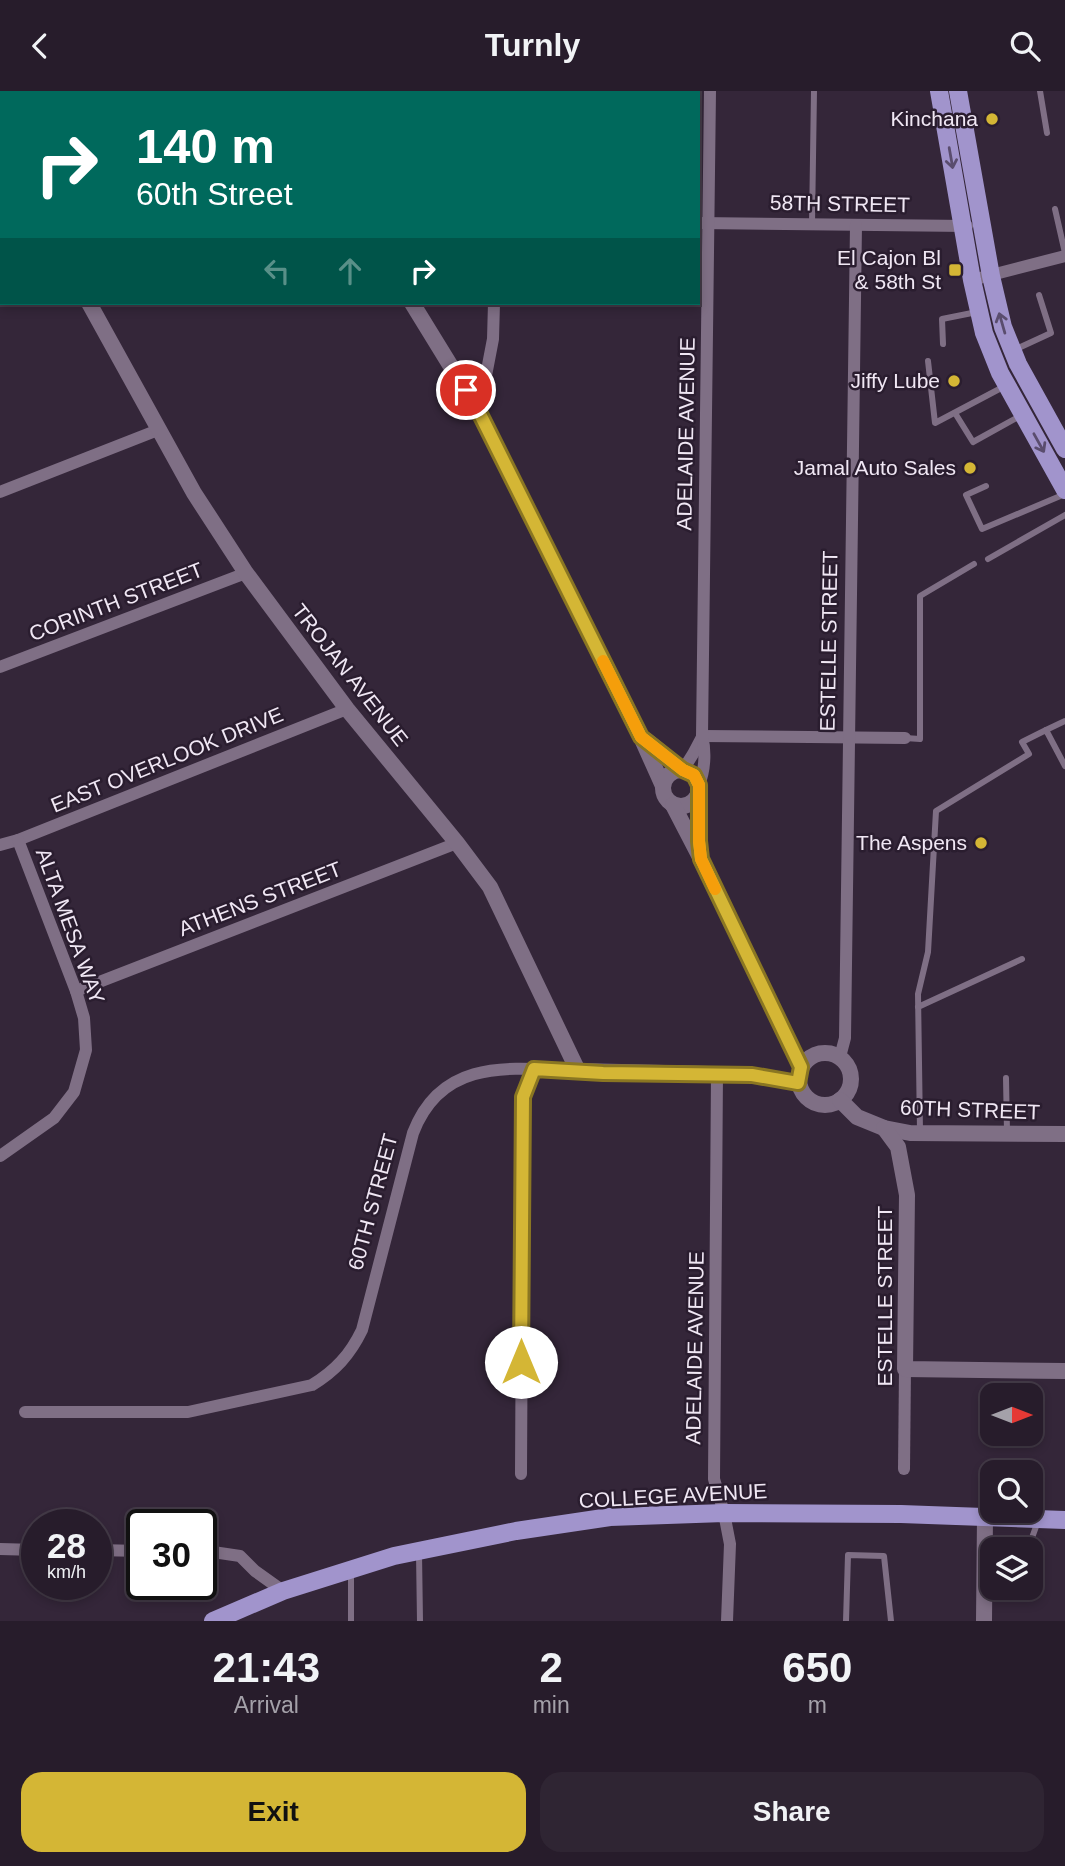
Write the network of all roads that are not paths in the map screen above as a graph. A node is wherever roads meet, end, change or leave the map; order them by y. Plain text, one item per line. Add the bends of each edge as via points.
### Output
1 (709, 91) edge
2 (814, 91) edge
3 (939, 91) edge
4 (958, 91) edge
5 (1040, 91) edge
6 (1047, 133) dead end
7 (1055, 209) dead end
8 (703, 223) edge
9 (811, 224) junction
10 (856, 225) junction
11 (963, 226) junction
12 (982, 226) junction
13 (1065, 255) edge
14 (991, 276) junction
15 (972, 280) junction
16 (1039, 295) dead end
17 (90, 305) edge
18 (413, 305) edge
19 (494, 305) edge
20 (979, 312) junction
21 (943, 344) dead end
22 (1012, 351) junction
23 (928, 362) dead end
24 (1007, 385) junction
25 (479, 412) junction
26 (955, 413) junction
27 (1023, 415) junction
28 (158, 430) junction
29 (1065, 449) edge
30 (986, 486) dead end
31 (0, 492) edge
32 (1065, 492) edge
33 (1065, 515) edge
34 (988, 559) dead end
35 (974, 564) dead end
36 (246, 573) junction
37 (0, 667) edge
38 (347, 709) junction
39 (1065, 721) edge
40 (1046, 730) junction
41 (702, 736) junction
42 (641, 737) junction
43 (849, 737) junction
44 (905, 738) joint
45 (1065, 766) edge
46 (683, 770) junction
47 (663, 786) junction
48 (699, 788) junction
49 (673, 805) junction
50 (18, 840) junction
51 (457, 843) junction
52 (0, 845) edge
53 (701, 859) junction
54 (1022, 959) dead end
55 (76, 991) junction
56 (918, 1007) junction
57 (840, 1057) junction
58 (534, 1069) junction
59 (578, 1071) junction
60 (717, 1073) junction
61 (800, 1075) junction
62 (1006, 1078) dead end
63 (840, 1100) junction
64 (884, 1128) junction
65 (920, 1133) junction
66 (1007, 1133) junction
67 (1065, 1134) edge
68 (0, 1156) edge
69 (905, 1369) junction
70 (1065, 1371) edge
71 (25, 1412) dead end
72 (904, 1469) dead end
73 (521, 1474) dead end
74 (724, 1513) junction
75 (980, 1517) edge
76 (1043, 1519) edge
77 (1065, 1520) edge
78 (0, 1549) edge
79 (21, 1550) edge
80 (419, 1551) junction
81 (217, 1554) edge
82 (351, 1570) junction
83 (283, 1591) junction
84 (984, 1600) edge
85 (213, 1621) edge
86 (351, 1621) edge
87 (420, 1621) edge
88 (727, 1621) edge
89 (846, 1621) edge
90 (891, 1621) edge
91 (984, 1621) edge

1 - 8 street, ADELAIDE AVENUE
2 - 9 lane
3 -> 11 main road
4 - 12 main road
5 - 6 lane
7 - 13 lane
8 - 9 street, 58TH STREET
8 - 41 street, ADELAIDE AVENUE
9 - 10 street, 58TH STREET
10 - 11 street, 58TH STREET
10 - 43 street, ESTELLE STREET
11 - 12 street, 58TH STREET
11 - 15 main road
12 - 14 main road
13 - 14 street
14 - 15 street
22 -> 14 main road
15 - 20 main road
16 - 22 lane via 1051,333
17 - 28 street, TROJAN AVENUE
18 - 25 street
19 - 25 street via 493,339
20 - 21 lane via 942,319
20 - 24 main road
22 - 29 main road
23 - 26 lane via 935,423
24 - 26 lane
24 - 27 main road
25 - 42 street
26 - 27 lane via 973,442
27 -> 32 main road
28 - 31 street
28 - 36 street, TROJAN AVENUE
30 - 32 lane via 966,495 982,529
33 - 34 lane
35 - 44 lane via 920,596 920,739
36 - 37 street, CORINTH STREET
36 - 38 street, TROJAN AVENUE
38 - 50 street, EAST OVERLOOK DRIVE
38 - 51 street, TROJAN AVENUE
39 - 40 lane
40 - 45 lane
40 - 56 lane via 1022,742 1030,754 936,811 928,952
41 - 43 street
41 - 46 street, ADELAIDE AVENUE
41 - 48 street, ADELAIDE AVENUE
42 - 46 street
42 - 47 street
43 - 44 street
43 - 57 street, ESTELLE STREET via 845,1038
46 - 47 street via 668,776
46 - 48 street via 694,775
47 - 49 street
48 - 49 street via 690,805
48 - 53 street
49 - 53 street
50 - 52 street, EAST OVERLOOK DRIVE
50 - 55 street, ALTA MESA WAY
51 - 55 street, ATHENS STREET
51 - 59 street, TROJAN AVENUE via 490,887
53 - 61 street
54 - 56 lane
55 - 68 street, ALTA MESA WAY via 86,1050 74,1092 54,1118
56 - 65 lane
57 - 61 street via 825,1052 811,1056
57 - 63 street via 851,1079
58 - 59 street, 60TH STREET
58 - 71 street, 60TH STREET via 489,1070 466,1076 443,1089 425,1109 413,1133 362,1330 344,1360 324,1377 312,1385 188,1412
58 - 73 street via 523,1097
59 - 60 street, 60TH STREET
60 - 61 street, 60TH STREET
60 - 74 street, ADELAIDE AVENUE via 713,1479
61 - 63 street, 60TH STREET via 804,1095 814,1103 828,1105
62 - 66 lane
63 - 64 street, 60TH STREET via 857,1117
64 - 65 street, 60TH STREET
64 - 69 street, ESTELLE STREET via 898,1147 907,1195
65 - 66 street, 60TH STREET
66 - 67 street, 60TH STREET
69 - 70 street
69 - 72 street, ESTELLE STREET
74 - 75 main road, COLLEGE AVENUE
74 - 80 main road, COLLEGE AVENUE via 610,1517
74 - 88 street, ADELAIDE AVENUE via 730,1544
76 - 77 main road, COLLEGE AVENUE
78 - 79 street
80 - 82 main road, COLLEGE AVENUE
80 - 87 lane
81 - 83 street via 240,1556
82 - 83 main road, COLLEGE AVENUE
82 - 86 lane
83 - 85 main road, COLLEGE AVENUE
84 - 91 street
89 - 90 lane via 848,1555 884,1556

